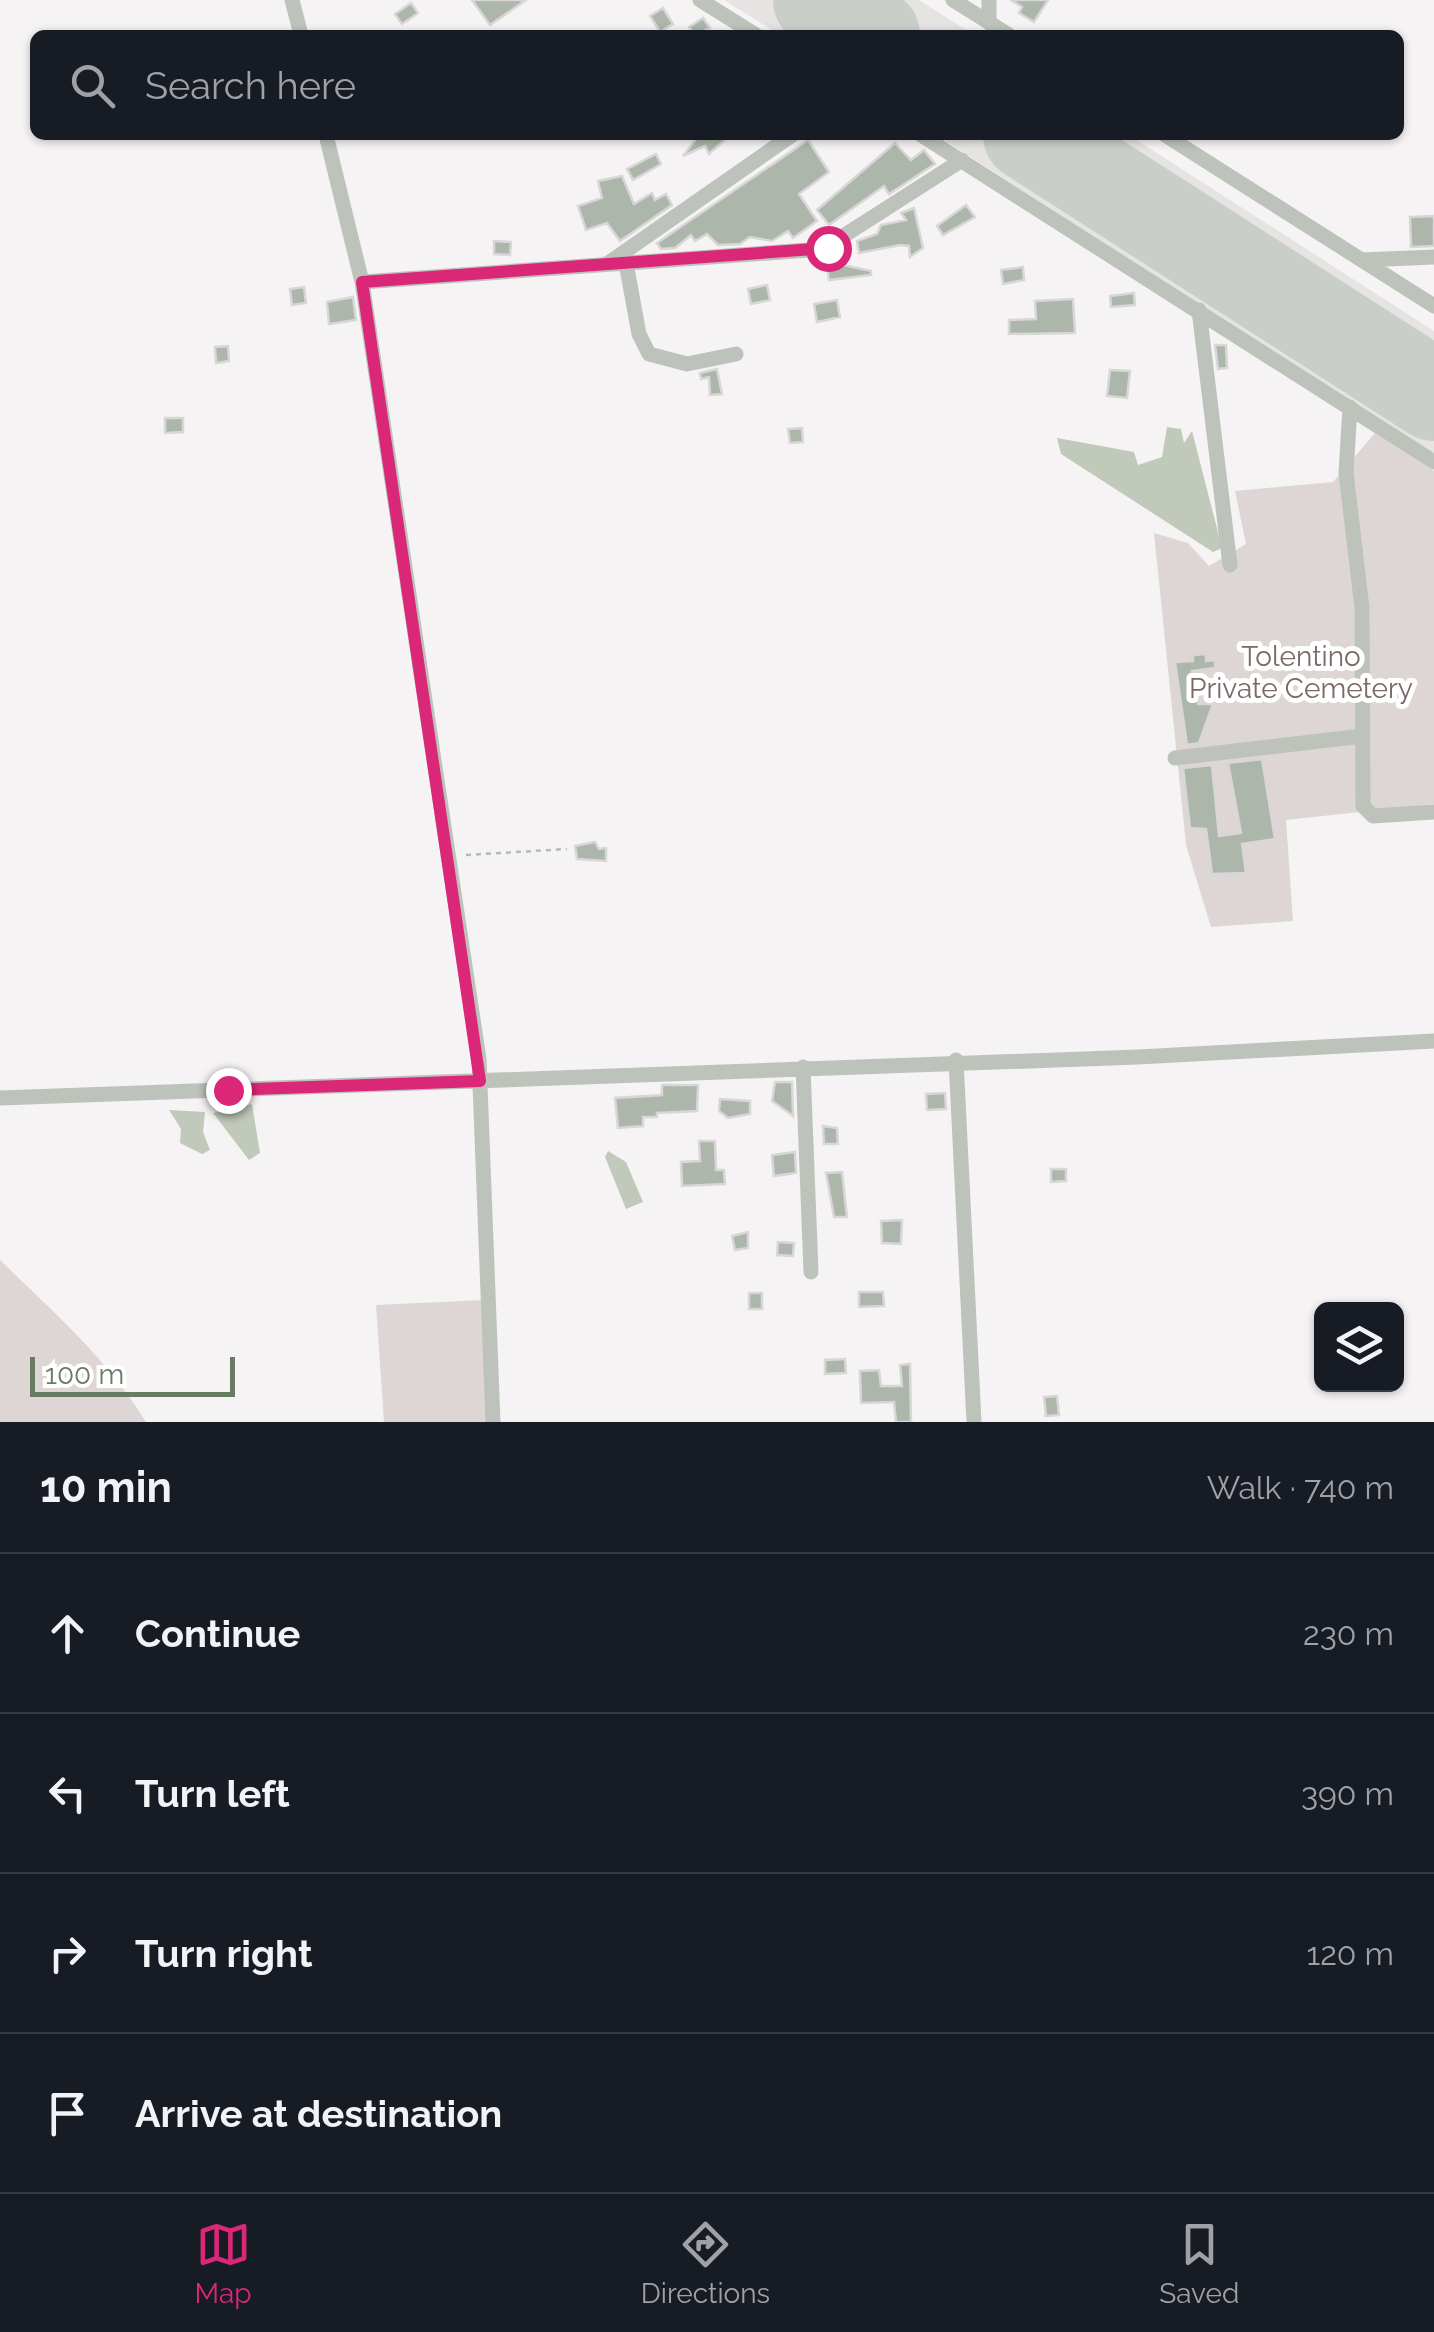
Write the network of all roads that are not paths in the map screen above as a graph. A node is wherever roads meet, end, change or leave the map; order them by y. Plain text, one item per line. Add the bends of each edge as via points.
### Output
1 (292, 0) edge
2 (700, 0) edge
3 (953, 0) edge
4 (989, 0) edge
5 (989, 22) junction
6 (300, 30) edge
7 (748, 30) edge
8 (1001, 30) edge
9 (327, 140) edge
10 (785, 140) edge
11 (929, 140) edge
12 (1173, 140) edge
13 (962, 160) junction
14 (1434, 258) edge
15 (1362, 260) junction
16 (626, 263) junction
17 (607, 264) junction
18 (362, 282) junction
19 (1434, 306) edge
20 (1199, 310) junction
21 (736, 354) dead end
22 (1350, 407) junction
23 (1434, 462) edge
24 (1230, 566) dead end
25 (1362, 736) junction
26 (1175, 758) dead end
27 (1434, 812) edge
28 (1434, 1041) edge
29 (956, 1060) junction
30 (803, 1067) junction
31 (480, 1081) junction
32 (0, 1098) edge
33 (810, 1272) dead end
34 (493, 1422) edge
35 (974, 1422) edge

1 - 6 street
2 - 7 street
3 - 5 street
4 - 5 street
5 - 8 street
9 - 18 street
10 - 17 street
11 - 13 street
12 - 15 street
13 - 16 street via 823,249
13 - 20 street
14 - 15 street
15 - 19 street
16 - 17 street
16 - 21 street via 638,334 650,354 687,364
17 - 18 street
18 - 31 street
20 - 22 street
20 - 24 street
22 - 23 street
22 - 25 street via 1346,472 1362,608
25 - 26 street
25 - 27 street via 1366,813
28 - 29 street
29 - 30 street
29 - 35 street
30 - 31 street
30 - 33 street
31 - 32 street
31 - 34 street

